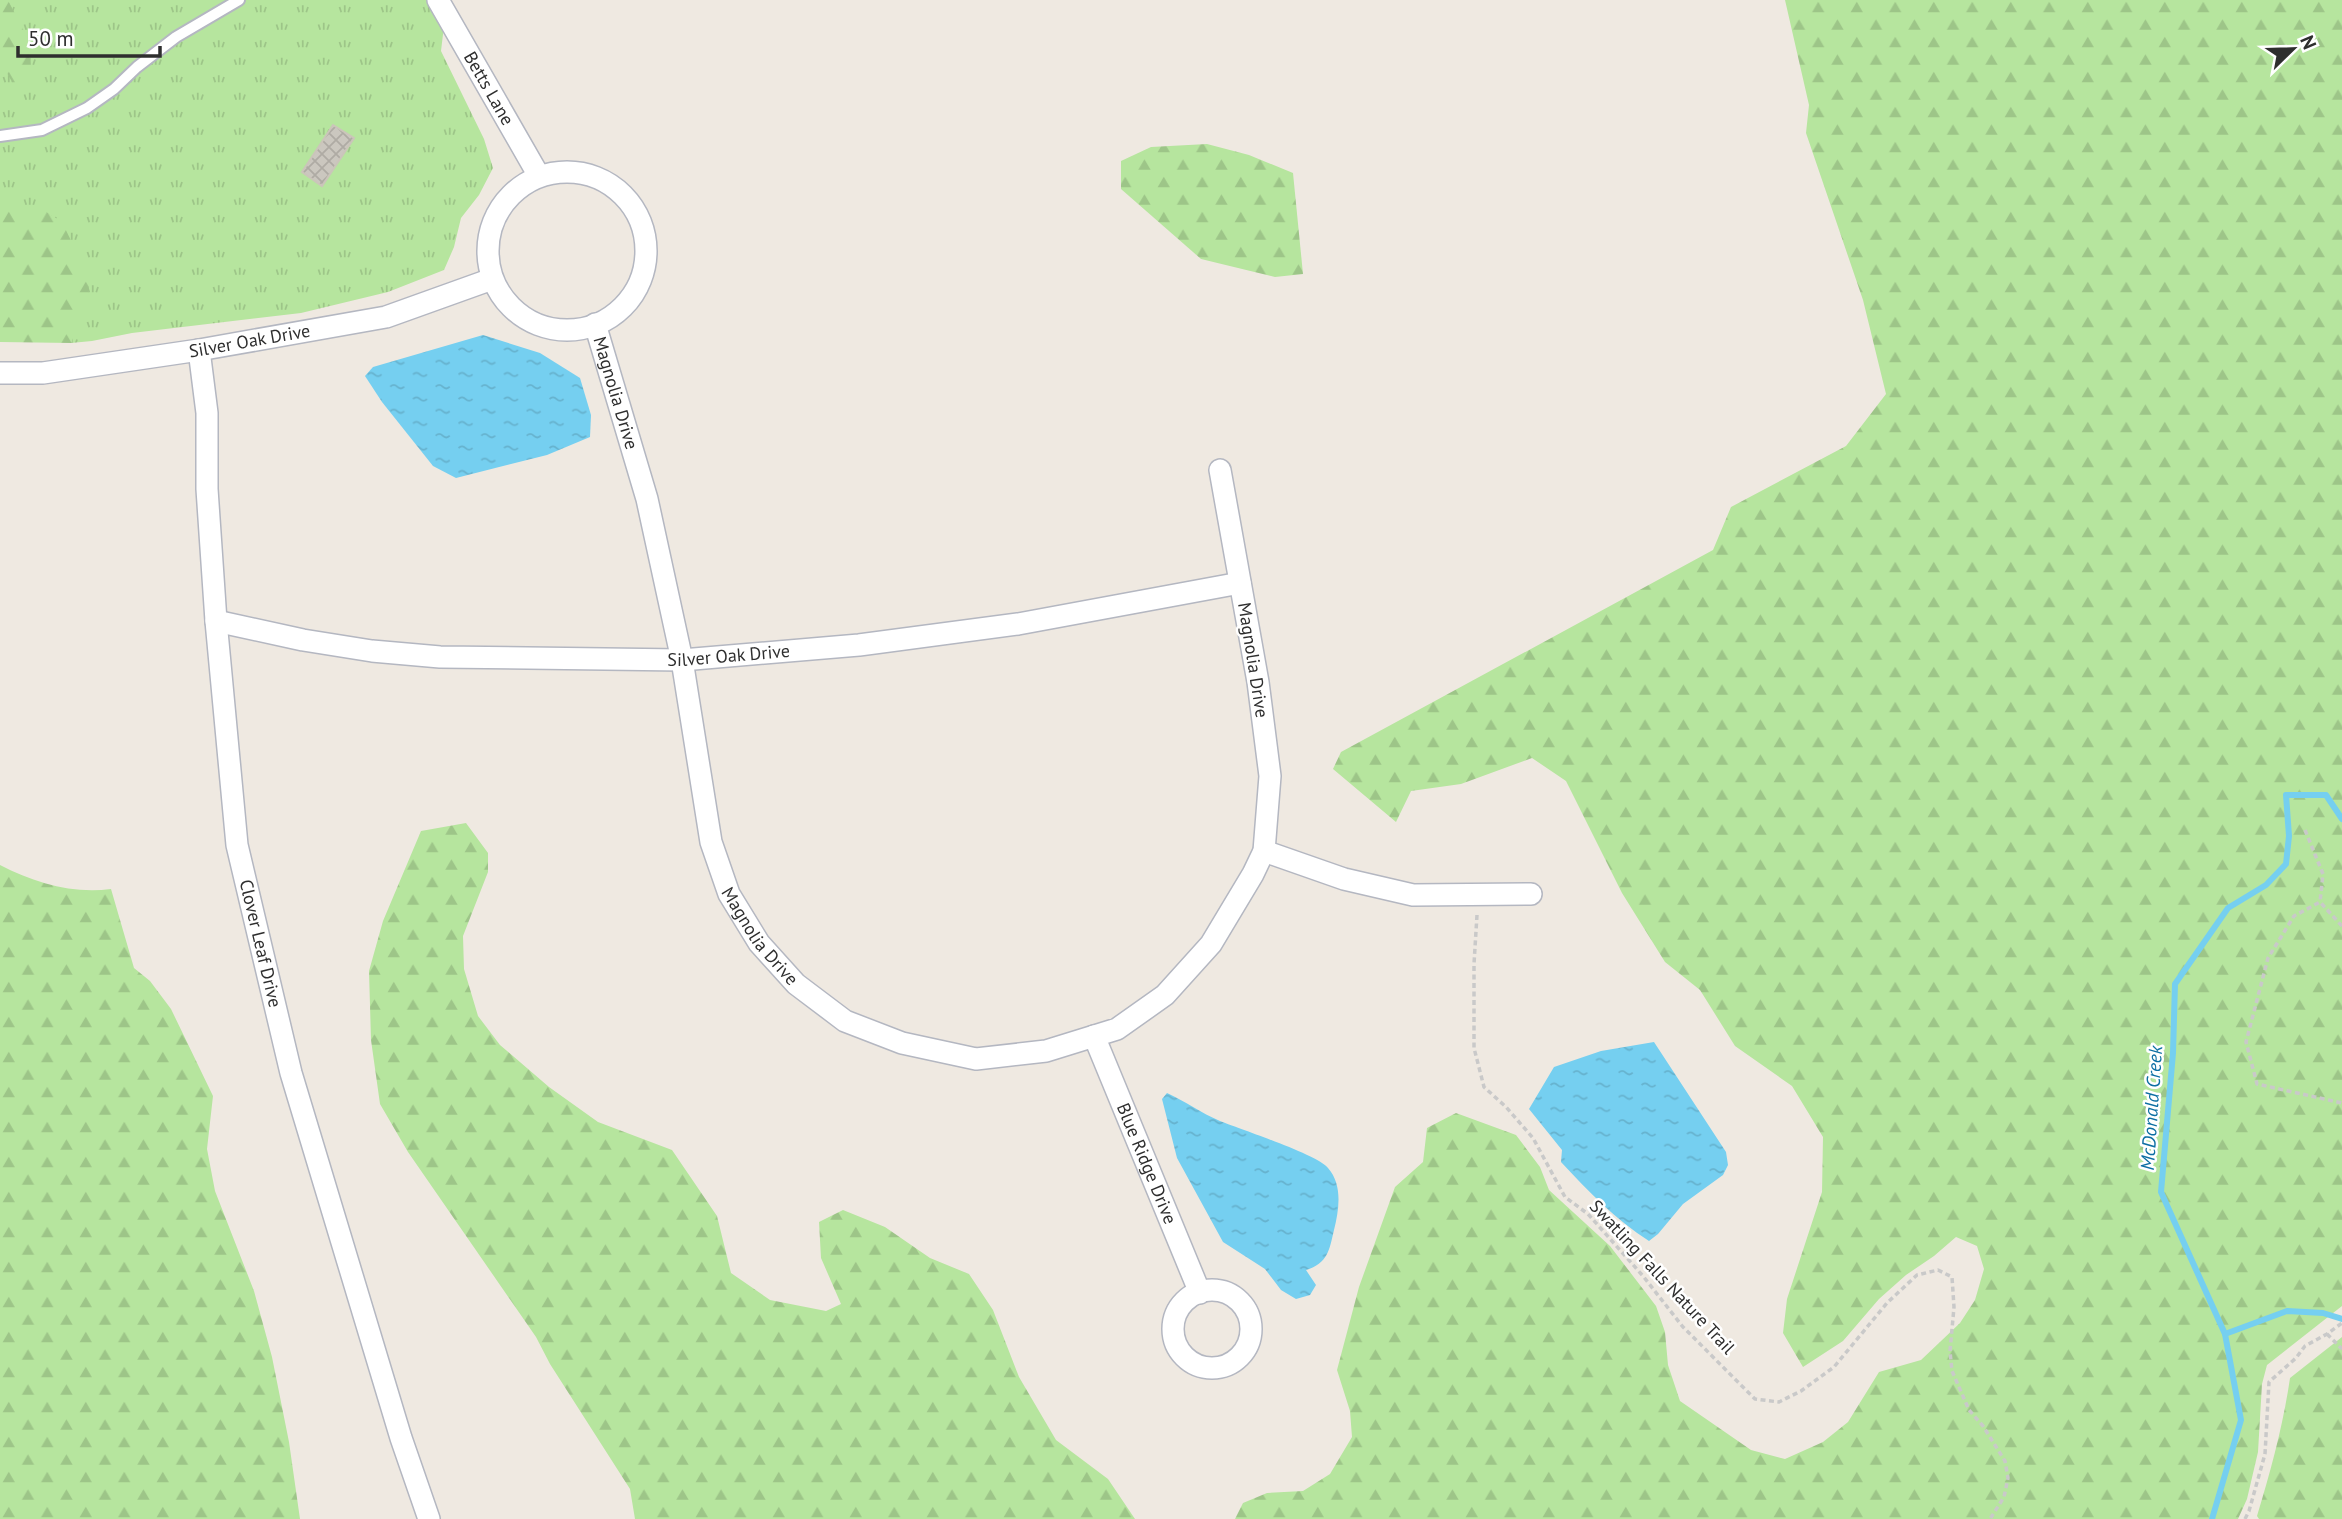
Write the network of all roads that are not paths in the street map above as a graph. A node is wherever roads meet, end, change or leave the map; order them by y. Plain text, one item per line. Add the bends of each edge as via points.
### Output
1 (239, 0) edge
2 (438, 0) edge
3 (2, 133) edge
4 (540, 176) junction
5 (492, 279) junction
6 (595, 324) junction
7 (199, 350) junction
8 (0, 373) edge
9 (1220, 470) dead end
10 (1240, 583) junction
11 (216, 621) junction
12 (682, 660) junction
13 (1264, 851) junction
14 (1531, 894) dead end
15 (1094, 1036) junction
16 (1200, 1293) dead end
17 (429, 1519) edge

1 - 3 lane via 176,37 87,108 42,130
2 - 4 street, Betts Lane
4 - 5 street via 515,190 499,208 489,230 487,255
4 - 6 street via 559,171 606,181 639,217 645,263 639,285 626,304
5 - 6 street via 520,316 541,326 563,330
5 - 7 street, Silver Oak Drive via 386,317
6 - 12 street, Magnolia Drive via 647,499
7 - 8 street, Silver Oak Drive via 43,373
7 - 11 street, Clover Leaf Drive via 207,413
9 - 10 street, Magnolia Drive
10 - 12 street, Silver Oak Drive via 1017,624 859,645
10 - 13 street, Magnolia Drive via 1270,776
11 - 12 street, Silver Oak Drive via 331,645 426,656
11 - 17 street, Clover Leaf Drive via 237,845 291,1073
12 - 15 street, Magnolia Drive via 711,842 724,881 759,943 796,984 845,1021 902,1043 976,1059 1046,1051
13 - 14 street via 1344,879 1413,895
13 - 15 street, Magnolia Drive via 1212,944 1165,995 1116,1029
15 - 16 street, Blue Ridge Drive

